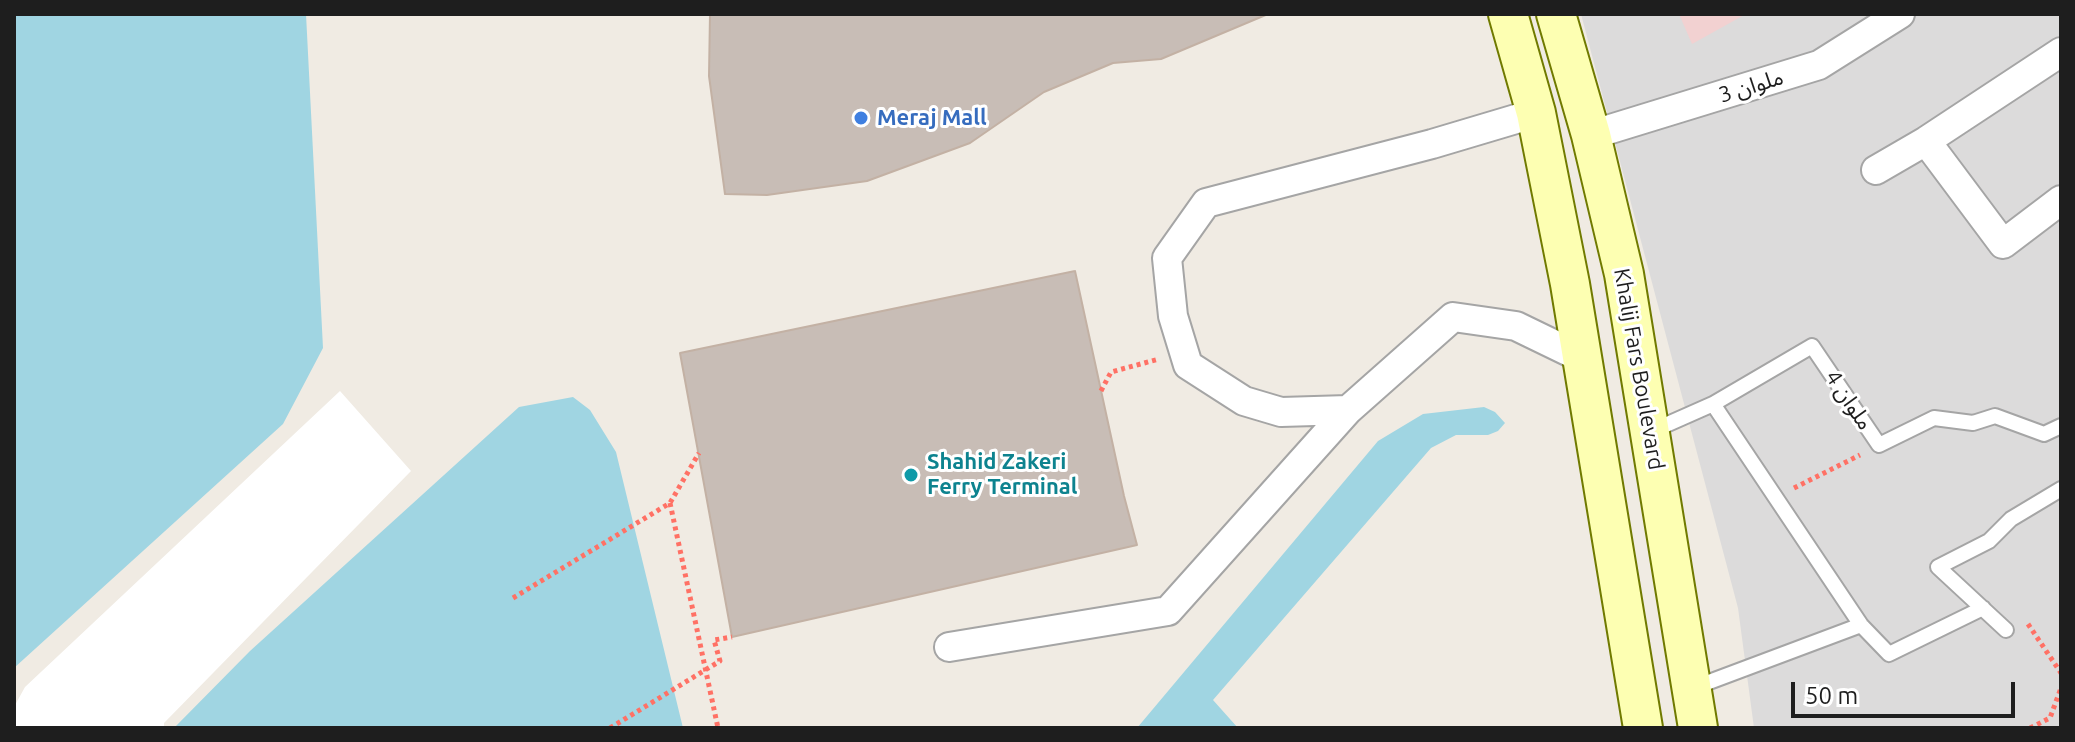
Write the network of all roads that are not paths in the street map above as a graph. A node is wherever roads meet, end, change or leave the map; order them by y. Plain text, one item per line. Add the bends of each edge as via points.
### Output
1 (1508, 14) edge
2 (1556, 14) edge
3 (1900, 14) edge
4 (2061, 52) edge
5 (1536, 113) junction
6 (1591, 135) junction
7 (1926, 141) junction
8 (1876, 170) dead end
9 (2061, 200) edge
10 (1582, 358) junction
11 (1713, 404) junction
12 (1348, 410) junction
13 (2061, 426) edge
14 (1650, 431) junction
15 (2061, 489) edge
16 (1983, 608) junction
17 (1861, 625) junction
18 (2006, 630) road end
19 (949, 647) dead end
20 (1692, 689) junction
21 (1643, 728) edge
22 (1698, 728) edge

1 - 5 main road
2 - 6 main road, Khalij Fars Boulevard
3 - 6 street, ملوان 3 via 1819,65
4 - 7 street
5 - 10 main road
5 - 12 street via 1206,203 1167,258 1173,316 1188,365 1244,401 1281,412
6 - 14 main road, Khalij Fars Boulevard via 1624,274
7 - 8 street
7 - 9 street via 2003,244
10 - 12 street via 1516,326 1453,317
10 - 21 main road
11 - 13 lane, ملوان 4 via 1812,346 1879,445 1934,418 1973,423 1995,416 2044,434
11 - 14 lane, ملوان 4
11 - 17 lane
12 - 19 street via 1168,611
14 - 20 main road, Khalij Fars Boulevard
15 - 16 lane via 2011,519 1989,541 1938,567
16 - 17 lane via 1889,654
16 - 18 lane
17 - 20 lane
20 - 22 main road, Khalij Fars Boulevard

